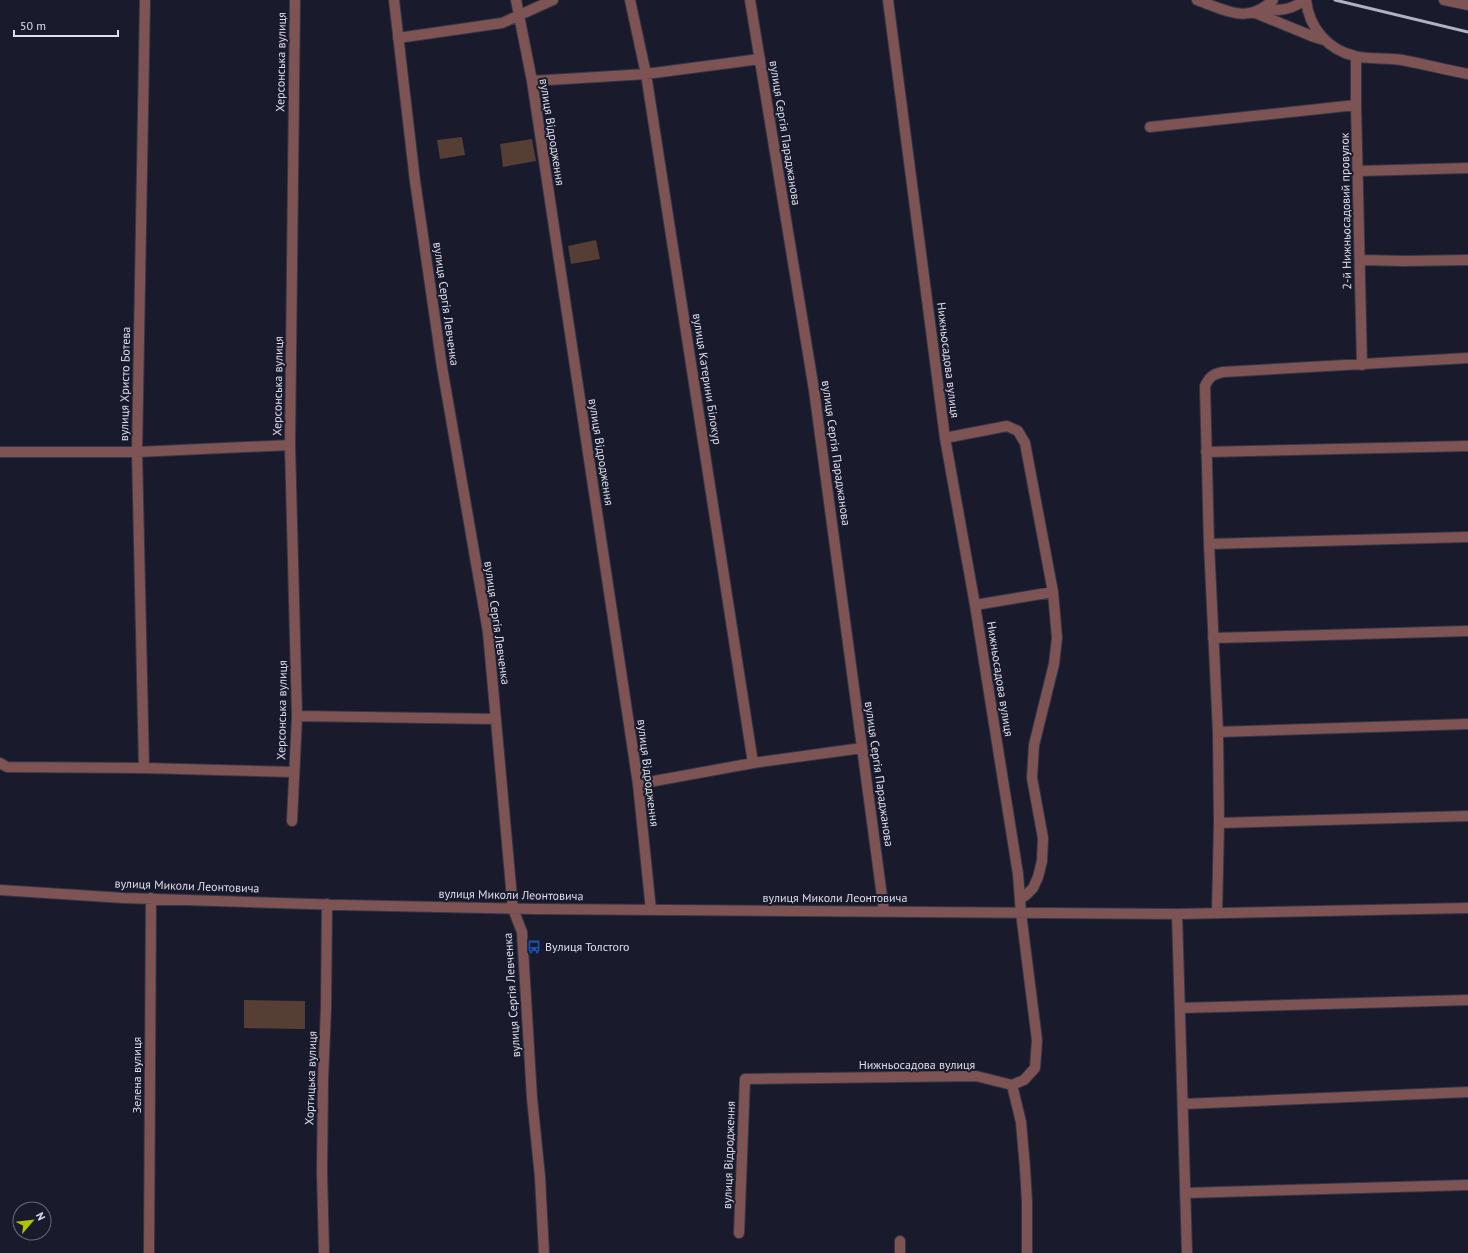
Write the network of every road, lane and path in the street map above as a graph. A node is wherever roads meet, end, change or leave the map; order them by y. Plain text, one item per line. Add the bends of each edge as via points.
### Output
1 (145, 0) edge
2 (295, 0) edge
3 (394, 0) edge
4 (516, 0) edge
5 (553, 0) edge
6 (630, 0) edge
7 (750, 0) edge
8 (888, 0) edge
9 (1197, 0) edge
10 (1273, 0) edge
11 (1305, 0) edge
12 (1444, 0) edge
13 (1468, 5) edge
14 (1264, 8) junction
15 (1254, 12) junction
16 (518, 16) junction
17 (398, 38) junction
18 (1325, 40) junction
19 (1356, 57) junction
20 (760, 59) junction
21 (646, 74) junction
22 (1468, 74) edge
23 (532, 81) junction
24 (1356, 105) junction
25 (1150, 127) dead end
26 (1468, 168) edge
27 (1359, 171) junction
28 (1361, 260) junction
29 (1468, 260) edge
30 (1468, 358) edge
31 (1362, 364) junction
32 (945, 438) junction
33 (290, 446) junction
34 (1468, 446) edge
35 (0, 452) edge
36 (137, 452) junction
37 (1206, 452) junction
38 (1468, 537) edge
39 (1209, 544) junction
40 (1053, 592) junction
41 (975, 604) junction
42 (1468, 631) edge
43 (1214, 638) junction
44 (297, 716) junction
45 (496, 719) junction
46 (1468, 724) edge
47 (1218, 732) junction
48 (862, 748) junction
49 (753, 763) junction
50 (0, 764) edge
51 (144, 768) junction
52 (294, 772) junction
53 (638, 784) junction
54 (1468, 816) edge
55 (292, 821) dead end
56 (1219, 823) junction
57 (0, 890) edge
58 (150, 898) junction
59 (1020, 899) junction
60 (327, 904) junction
61 (1468, 908) edge
62 (513, 909) junction
63 (651, 910) junction
64 (884, 911) junction
65 (1022, 913) junction
66 (1218, 913) junction
67 (1177, 914) junction
68 (1468, 1000) edge
69 (1180, 1008) junction
70 (745, 1079) joint
71 (1012, 1085) junction
72 (1468, 1092) edge
73 (1183, 1104) junction
74 (1468, 1185) edge
75 (1185, 1193) junction
76 (739, 1233) dead end
77 (900, 1241) dead end
78 (149, 1253) edge
79 (324, 1253) edge
80 (544, 1253) edge
81 (900, 1253) edge
82 (1027, 1253) edge
83 (1187, 1253) edge

1 - 36 street, вулиця Христо Ботева
2 - 33 street, Херсонська вулиця
3 - 17 street, вулиця Сергія Левченка
4 - 16 street, вулиця Відродження
5 - 16 street
6 - 21 street, вулиця Катерини Білокур
7 - 20 street, вулиця Сергія Параджанова
8 - 32 street, Нижньосадова вулиця
9 - 15 street via 1232,13
10 - 14 street
11 - 14 street via 1286,9
11 - 18 street via 1311,22
12 - 13 street
14 - 15 street
15 - 18 street
16 - 17 street via 502,23
16 - 23 street, вулиця Відродження
17 - 45 street, вулиця Сергія Левченка via 415,181 442,367 488,632
18 - 19 street via 1342,52
19 - 22 street via 1400,59
19 - 24 street, 2-й Нижньосадовий провулок
20 - 21 street
20 - 48 street, вулиця Сергія Параджанова via 814,390
21 - 23 street
21 - 49 street, вулиця Катерини Білокур
23 - 53 street, вулиця Відродження
24 - 25 street
24 - 27 street, 2-й Нижньосадовий провулок
26 - 27 street
27 - 28 street, 2-й Нижньосадовий провулок
28 - 29 street
28 - 31 street, 2-й Нижньосадовий провулок
30 - 31 street
31 - 37 street via 1215,374 1205,386
32 - 40 street via 1007,426 1018,431 1024,443
32 - 41 street, Нижньосадова вулиця
33 - 36 street
33 - 44 street, Херсонська вулиця
34 - 37 street
35 - 36 street
36 - 51 street, вулиця Христо Ботева
37 - 39 street
38 - 39 street
39 - 43 street
40 - 41 street
40 - 59 street via 1057,638 1054,664 1034,745 1032,778 1043,838 1042,861 1033,888
41 - 59 street, Нижньосадова вулиця
42 - 43 street
43 - 47 street
44 - 45 street
44 - 52 street, Херсонська вулиця
45 - 62 street, вулиця Сергія Левченка
46 - 47 street
47 - 56 street
48 - 49 street
48 - 64 street, вулиця Сергія Параджанова
49 - 53 street
50 - 51 street, Херсонська вулиця via 7,767
51 - 52 street, Херсонська вулиця
52 - 55 street, Херсонська вулиця
53 - 63 street, вулиця Відродження
54 - 56 street
56 - 66 street
57 - 58 street, вулиця Миколи Леонтовича
58 - 60 street, вулиця Миколи Леонтовича
58 - 78 street, Зелена вулиця
59 - 65 street, Нижньосадова вулиця
60 - 62 street, вулиця Миколи Леонтовича
60 - 79 street, Хортицька вулиця via 322,1172
61 - 66 street, вулиця Миколи Леонтовича
62 - 63 street, вулиця Миколи Леонтовича
62 - 80 street, вулиця Сергія Левченка via 522,932
63 - 64 street, вулиця Миколи Леонтовича
64 - 65 street, вулиця Миколи Леонтовича
65 - 67 street, вулиця Миколи Леонтовича
65 - 71 street, Нижньосадова вулиця via 1036,1040 1035,1068 1024,1080
66 - 67 street, вулиця Миколи Леонтовича
67 - 69 street
68 - 69 street
69 - 73 street
70 - 71 street, Нижньосадова вулиця via 976,1076
70 - 76 street, вулиця Відродження
71 - 82 street via 1021,1122 1027,1202
72 - 73 street
73 - 75 street
74 - 75 street
75 - 83 street
77 - 81 street

